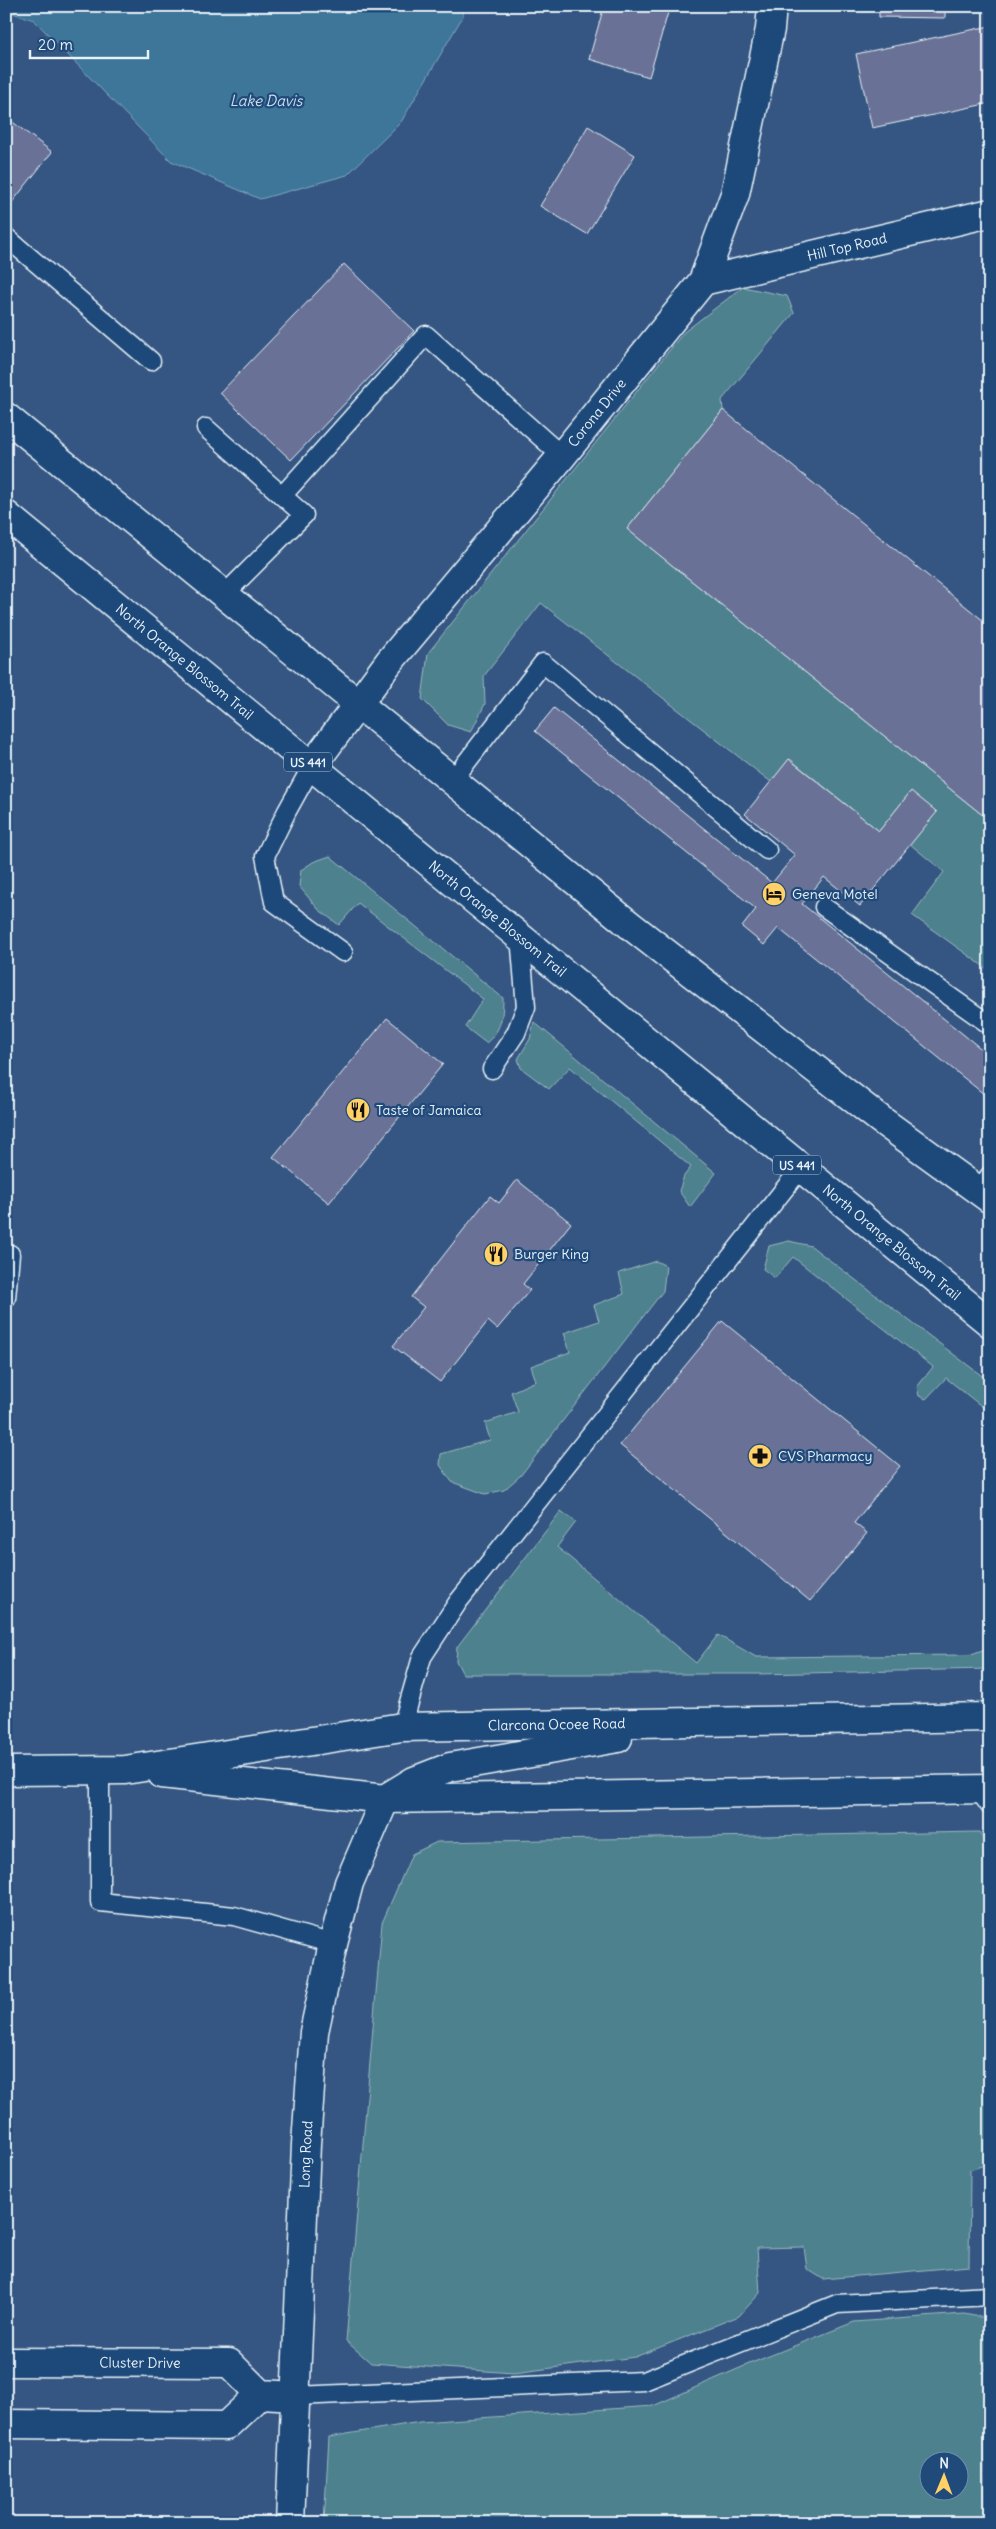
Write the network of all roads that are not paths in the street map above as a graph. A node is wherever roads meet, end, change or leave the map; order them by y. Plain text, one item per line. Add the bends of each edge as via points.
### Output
1 (772, 6) edge
2 (990, 213) edge
3 (6, 237) edge
4 (703, 281) junction
5 (151, 361) dead end
6 (6, 417) edge
7 (206, 428) dead end
8 (562, 456) junction
9 (282, 496) junction
10 (6, 515) edge
11 (224, 595) junction
12 (357, 704) junction
13 (312, 766) junction
14 (452, 781) junction
15 (767, 850) dead end
16 (824, 907) dead end
17 (520, 936) junction
18 (343, 952) dead end
19 (990, 1025) edge
20 (492, 1069) dead end
21 (801, 1168) junction
22 (986, 1189) edge
23 (10, 1254) dead end
24 (6, 1298) edge
25 (990, 1323) edge
26 (990, 1717) edge
27 (703, 1723) junction
28 (402, 1727) junction
29 (112, 1770) junction
30 (6, 1771) edge
31 (986, 1795) edge
32 (385, 1798) junction
33 (333, 1944) junction
34 (990, 2296) edge
35 (6, 2362) edge
36 (260, 2394) junction
37 (296, 2396) junction
38 (6, 2424) edge
39 (290, 2523) edge

1 - 4 main road, Corona Drive via 770,30 735,194
2 - 4 main road, Hill Top Road
3 - 5 lane
4 - 8 main road, Corona Drive
6 - 11 main road
7 - 9 lane
8 - 9 lane via 426,336
8 - 12 main road, Corona Drive
9 - 11 lane via 304,515
10 - 13 main road, North Orange Blossom Trail / US 441
11 - 12 main road
12 - 13 main road, Corona Drive
12 - 14 main road
13 - 17 main road, North Orange Blossom Trail / US 441
13 - 18 lane via 265,856 274,902
14 - 15 lane via 543,662
14 - 22 main road via 630,926 881,1120
16 - 19 lane
17 - 20 lane via 526,1007 516,1033
17 - 21 main road, North Orange Blossom Trail / US 441
21 - 25 main road, North Orange Blossom Trail / US 441
21 - 28 lane via 458,1602 422,1658
23 - 24 lane
26 - 27 main road, Clarcona Ocoee Road
27 - 28 main road, Clarcona Ocoee Road
27 - 32 main road via 450,1766
28 - 29 main road, Clarcona Ocoee Road
29 - 30 main road, Clarcona Ocoee Road
29 - 32 main road, Clarcona Ocoee Road
29 - 33 lane via 100,1902 234,1916
31 - 32 main road, Clarcona Ocoee Road
32 - 33 main road, Long Road via 349,1883
33 - 37 main road, Long Road via 314,2032
34 - 37 lane via 836,2304 644,2381
35 - 36 main road, Cluster Drive via 229,2363
36 - 37 main road
36 - 38 main road via 226,2426
37 - 39 main road, Long Road

